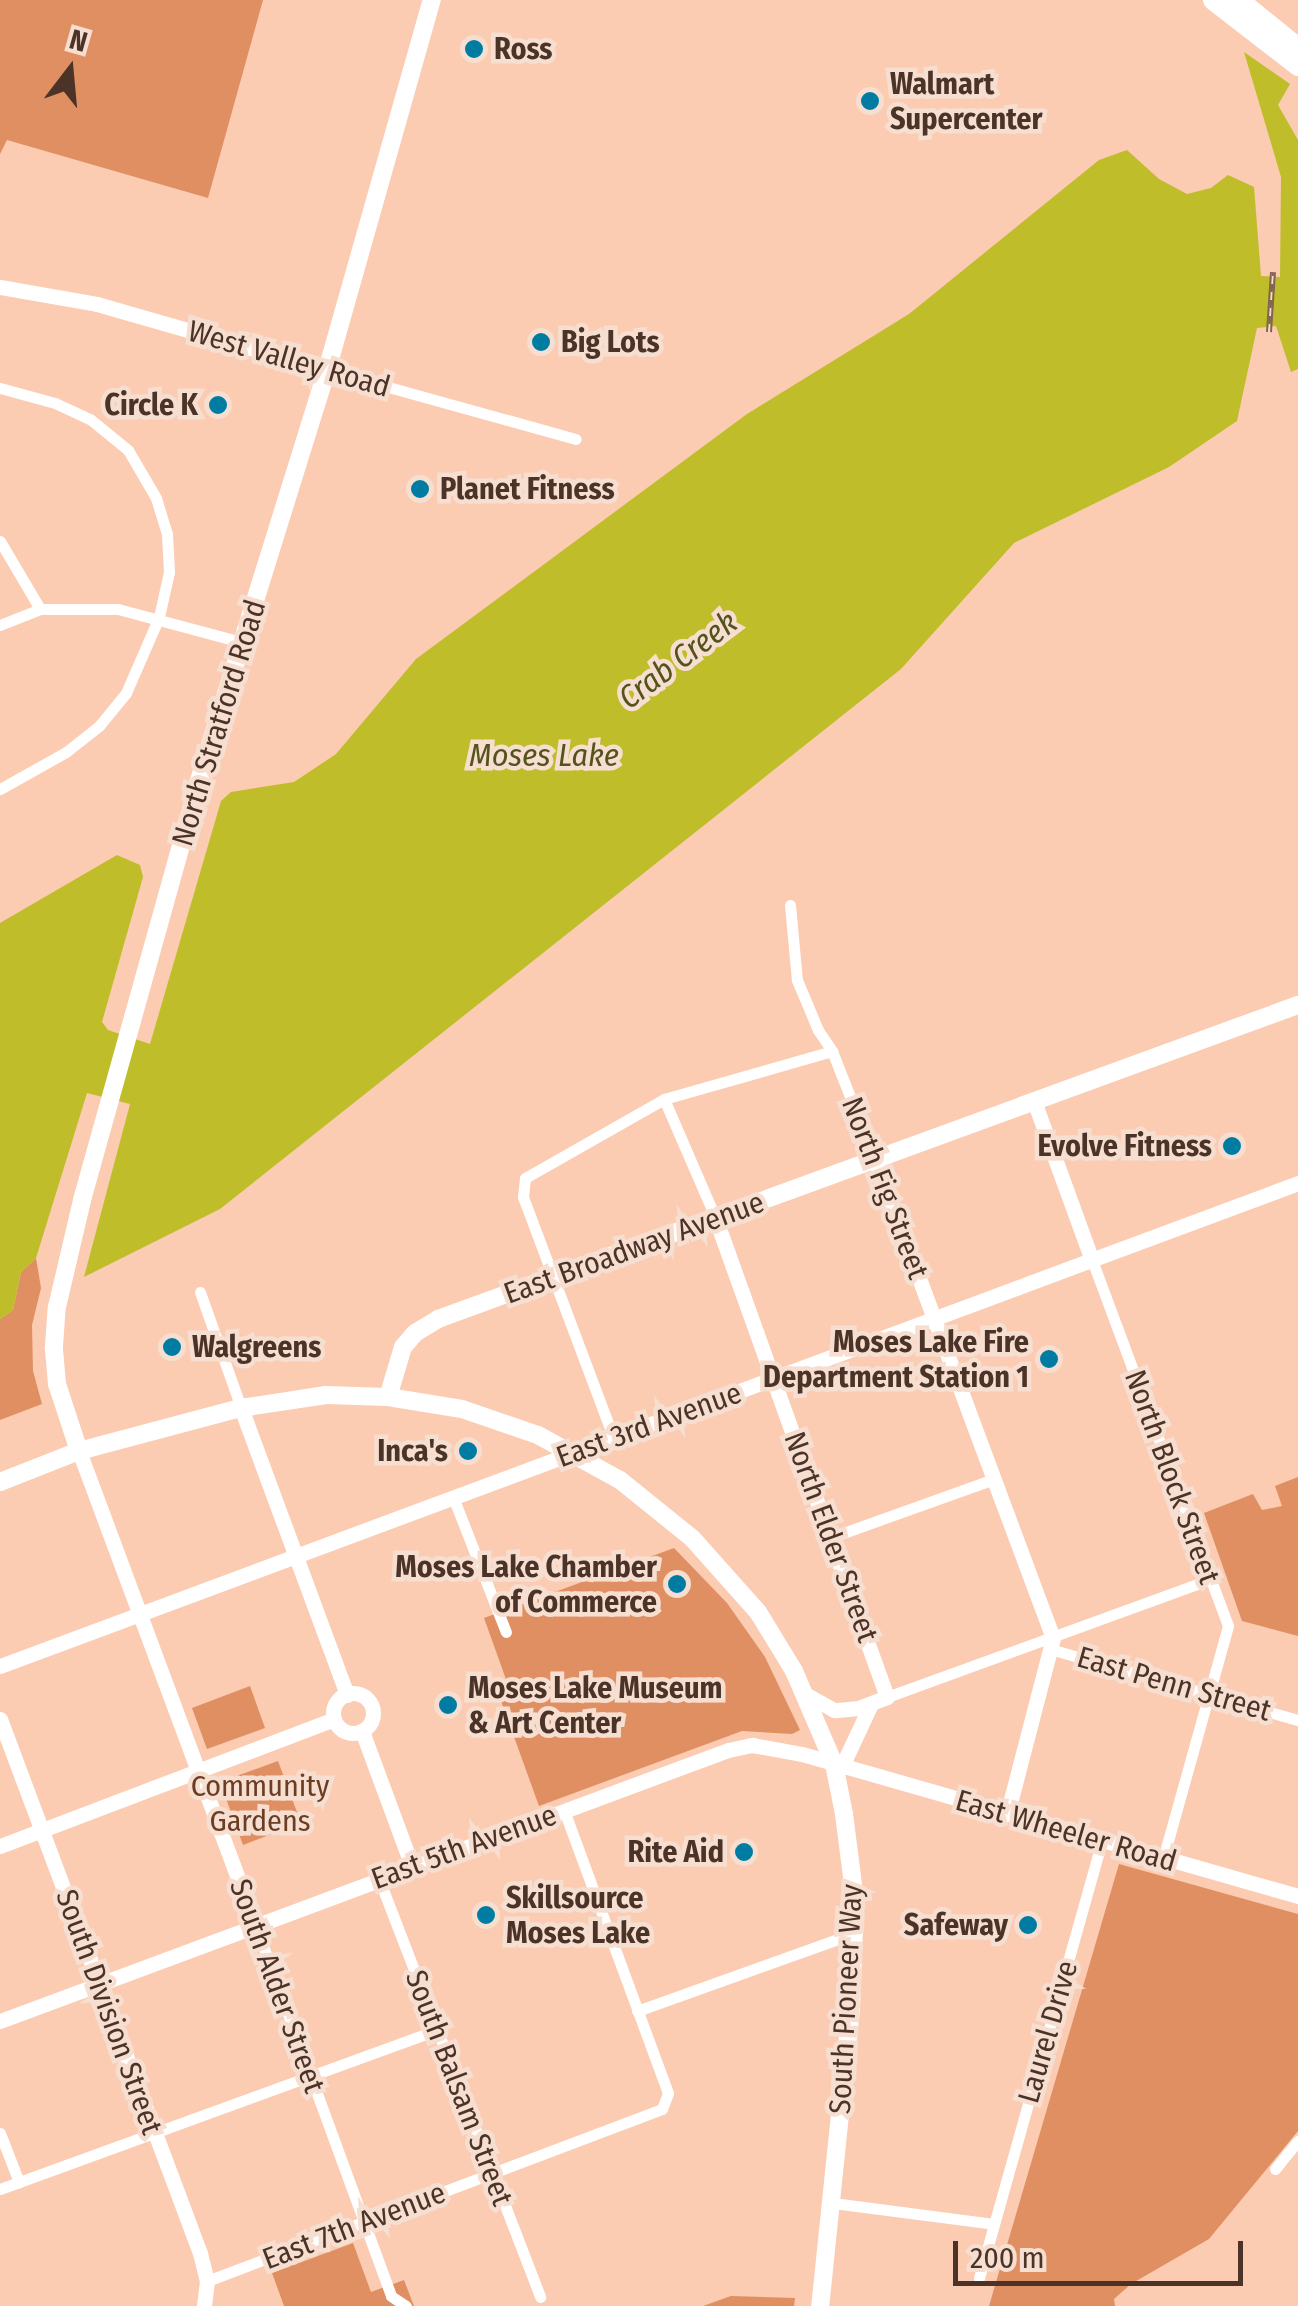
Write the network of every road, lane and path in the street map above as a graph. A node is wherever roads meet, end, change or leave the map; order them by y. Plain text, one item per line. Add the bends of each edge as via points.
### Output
1 (432, 0) edge
2 (1212, 0) edge
3 (1238, 0) edge
4 (1298, 48) edge
5 (1298, 66) edge
6 (0, 287) edge
7 (326, 370) junction
8 (0, 388) edge
9 (576, 439) dead end
10 (0, 542) edge
11 (40, 608) junction
12 (159, 617) junction
13 (0, 624) edge
14 (245, 643) junction
15 (0, 790) edge
16 (790, 906) dead end
17 (1298, 1005) edge
18 (832, 1051) junction
19 (664, 1099) junction
20 (1034, 1101) junction
21 (874, 1160) junction
22 (1298, 1184) edge
23 (715, 1217) junction
24 (1092, 1260) junction
25 (554, 1279) junction
26 (200, 1292) dead end
27 (935, 1319) junction
28 (774, 1378) junction
29 (388, 1397) junction
30 (241, 1408) junction
31 (614, 1439) junction
32 (79, 1451) junction
33 (573, 1453) junction
34 (994, 1480) junction
35 (0, 1482) edge
36 (453, 1497) junction
37 (832, 1536) junction
38 (297, 1556) junction
39 (1209, 1580) junction
40 (140, 1614) junction
41 (506, 1632) dead end
42 (1052, 1643) junction
43 (0, 1666) edge
44 (347, 1694) junction
45 (804, 1694) junction
46 (1211, 1695) junction
47 (886, 1697) junction
48 (870, 1704) junction
49 (334, 1719) junction
50 (0, 1720) edge
51 (1298, 1720) edge
52 (362, 1731) junction
53 (838, 1765) junction
54 (198, 1771) junction
55 (564, 1810) junction
56 (1007, 1814) junction
57 (42, 1830) junction
58 (1102, 1841) junction
59 (0, 1846) edge
60 (1163, 1859) junction
61 (412, 1866) junction
62 (379, 1879) junction
63 (1298, 1896) edge
64 (255, 1924) junction
65 (855, 1933) junction
66 (98, 1984) junction
67 (637, 2010) junction
68 (0, 2021) edge
69 (436, 2030) junction
70 (310, 2076) junction
71 (153, 2132) junction
72 (0, 2133) edge
73 (1298, 2141) edge
74 (1276, 2169) dead end
75 (492, 2174) junction
76 (19, 2182) junction
77 (0, 2188) edge
78 (833, 2203) junction
79 (365, 2223) junction
80 (994, 2224) junction
81 (979, 2278) dead end
82 (206, 2281) junction
83 (540, 2297) dead end
84 (388, 2301) edge
85 (204, 2306) edge
86 (406, 2306) edge
87 (820, 2306) edge

1 - 7 main road, North Stratford Road
2 - 5 highway
3 - 4 highway
6 - 7 main road, West Valley Road via 97,304
7 - 9 street, West Valley Road
7 - 14 main road, North Stratford Road
8 - 12 street via 90,419 128,450 156,498 167,534 169,572
10 - 11 street
11 - 12 street
11 - 13 street
12 - 14 street
12 - 15 street via 126,693 99,726
14 - 32 main road, North Stratford Road via 197,786 57,1307 58,1384
16 - 18 street, North Fig Street via 798,980
17 - 20 main road, East Broadway Avenue
18 - 19 street
18 - 21 street, North Fig Street
19 - 23 street, North Elder Street
19 - 25 street via 553,1159 522,1184
20 - 21 main road, East Broadway Avenue
20 - 24 main road, North Block Street
21 - 23 main road, East Broadway Avenue
21 - 27 main road, North Fig Street
22 - 24 main road, East 3rd Avenue
23 - 25 main road, East Broadway Avenue
23 - 28 main road, North Elder Street
24 - 27 main road, East 3rd Avenue
24 - 39 street, North Block Street
25 - 29 main road, East Broadway Avenue via 415,1332 396,1362
25 - 31 street
26 - 30 street
27 - 28 main road, East 3rd Avenue
27 - 34 main road, North Fig Street
28 - 31 main road, East 3rd Avenue
28 - 37 main road, North Elder Street
29 - 30 main road via 326,1395
29 - 33 main road, South Pioneer Way via 462,1409
30 - 32 main road
30 - 38 main road
31 - 33 main road, East 3rd Avenue
32 - 35 main road
32 - 40 main road, South Alder Street
33 - 36 main road, East 3rd Avenue
33 - 45 main road, South Pioneer Way via 648,1500 732,1578 768,1626
34 - 37 street
34 - 42 main road, North Fig Street
36 - 38 main road, East 3rd Avenue
36 - 41 street
37 - 47 main road, North Elder Street
38 - 40 main road, East 3rd Avenue
38 - 44 main road
39 - 42 street
39 - 46 street, North Block Street via 1228,1626
40 - 43 main road, East 3rd Avenue
40 - 54 main road, South Alder Street
42 - 46 street, East Penn Street
42 - 47 street
42 - 56 main road
44 - 49 main road via 337,1702
44 - 52 main road via 372,1706
45 - 48 main road via 834,1710
45 - 53 main road, South Pioneer Way
46 - 51 street, East Penn Street
46 - 60 street, North Block Street
47 - 48 main road
48 - 53 main road
49 - 52 main road via 345,1732
49 - 54 main road
50 - 57 main road, South Division Street
52 - 61 main road
53 - 55 main road, East 5th Avenue via 780,1748 739,1747
53 - 56 main road, East Wheeler Road
53 - 65 main road, South Pioneer Way
54 - 57 main road
54 - 64 main road, South Alder Street
55 - 61 main road, East 5th Avenue
55 - 67 street
56 - 58 main road, East Wheeler Road
57 - 59 main road
57 - 66 main road, South Division Street
58 - 60 main road, East Wheeler Road
58 - 80 street, Laurel Drive
60 - 63 main road, East Wheeler Road
61 - 62 main road, East 5th Avenue
62 - 64 main road, East 5th Avenue
62 - 69 street, South Balsam Street
64 - 66 main road, East 5th Avenue
64 - 70 street, South Alder Street
65 - 67 street
65 - 78 main road, South Pioneer Way
66 - 68 main road, East 5th Avenue
66 - 71 main road, South Division Street
67 - 75 street, East 7th Avenue via 668,2093 662,2109
69 - 70 street
69 - 75 street, South Balsam Street
70 - 71 street
70 - 79 street, South Alder Street
71 - 76 street
71 - 82 main road, South Division Street
72 - 76 street
73 - 74 street
75 - 79 street, East 7th Avenue
75 - 83 street, South Balsam Street
76 - 77 street
78 - 80 street
78 - 87 main road, South Pioneer Way
79 - 82 street, East 7th Avenue
79 - 84 street, South Alder Street
80 - 81 street, Laurel Drive
82 - 85 main road, South Division Street
84 - 86 street, South Alder Street

